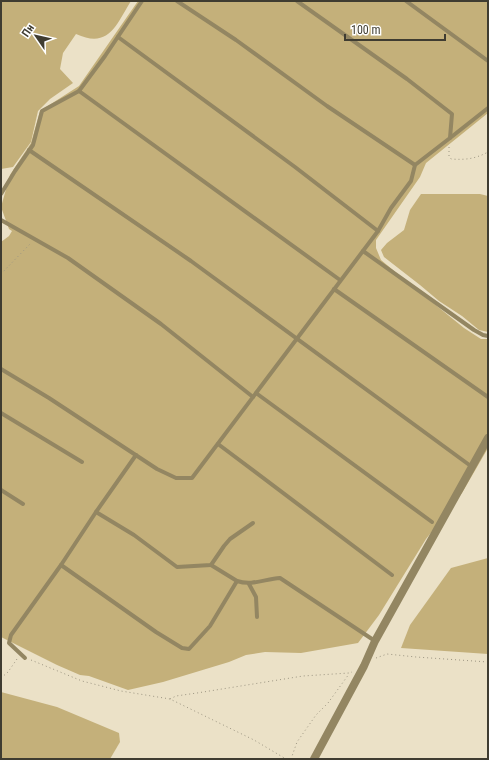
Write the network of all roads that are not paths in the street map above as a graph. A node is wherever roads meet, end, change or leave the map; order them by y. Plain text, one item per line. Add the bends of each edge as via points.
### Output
1 (142, 1) edge
2 (178, 1) edge
3 (297, 1) edge
4 (406, 1) edge
5 (118, 37) junction
6 (488, 61) edge
7 (79, 91) junction
8 (488, 108) edge
9 (450, 138) junction
10 (30, 150) junction
11 (415, 165) junction
12 (1, 194) edge
13 (1, 220) edge
14 (378, 231) junction
15 (363, 251) junction
16 (340, 280) junction
17 (334, 289) junction
18 (488, 336) edge
19 (298, 339) junction
20 (1, 369) edge
21 (256, 393) junction
22 (488, 396) edge
23 (253, 397) junction
24 (1, 413) edge
25 (488, 438) edge
26 (218, 444) junction
27 (136, 455) junction
28 (82, 462) dead end
29 (468, 464) dead end
30 (1, 490) edge
31 (23, 504) dead end
32 (96, 512) junction
33 (432, 522) dead end
34 (253, 523) dead end
35 (61, 565) junction
36 (211, 565) junction
37 (392, 574) dead end
38 (237, 581) junction
39 (249, 584) junction
40 (257, 617) dead end
41 (375, 641) junction
42 (25, 658) road end
43 (314, 759) edge

1 - 5 lane
2 - 11 lane
3 - 9 lane via 452,114
4 - 6 lane
5 - 7 lane
5 - 14 lane
7 - 10 lane via 42,110
7 - 16 lane
8 - 9 lane
9 - 11 lane
10 - 12 lane
10 - 19 lane via 191,261
11 - 14 lane via 411,181
13 - 23 lane via 68,258 161,324
14 - 15 lane
15 - 16 lane
15 - 18 lane via 474,330
16 - 17 lane
17 - 19 lane
17 - 22 lane
19 - 21 lane
19 - 29 lane
20 - 27 lane
21 - 23 lane
21 - 33 lane
23 - 26 lane
24 - 28 lane
25 - 41 street
26 - 27 lane via 192,478 176,478
26 - 37 lane
27 - 32 lane
30 - 31 lane
32 - 35 lane
32 - 36 lane via 177,566
34 - 36 lane via 230,539
35 - 38 lane via 156,632 182,648 190,649 210,626
35 - 42 lane via 11,635 9,643
36 - 38 lane
38 - 39 lane
39 - 40 lane via 256,596
39 - 41 lane via 280,578
41 - 43 street

